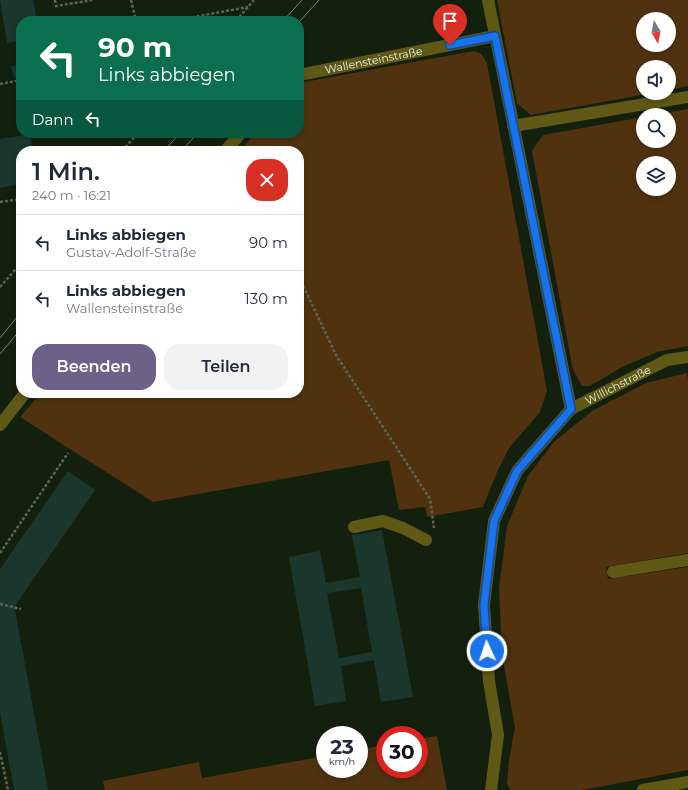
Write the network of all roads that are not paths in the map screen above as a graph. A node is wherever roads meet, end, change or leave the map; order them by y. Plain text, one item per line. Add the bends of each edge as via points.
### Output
1 (488, 0) edge
2 (495, 36) junction
3 (304, 74) edge
4 (688, 97) edge
5 (513, 126) junction
6 (237, 138) edge
7 (229, 146) edge
8 (688, 357) edge
9 (21, 398) edge
10 (571, 409) junction
11 (0, 425) edge
12 (354, 527) dead end
13 (426, 540) dead end
14 (688, 560) edge
15 (613, 572) dead end
16 (682, 785) edge
17 (491, 790) edge
18 (644, 790) edge

1 - 2 street
2 - 3 street, Wallensteinstraße
2 - 5 street
4 - 5 street
5 - 10 street
6 - 7 street
8 - 10 street, Willichstraße via 667,360
9 - 11 street
10 - 17 street, Willichstraße via 517,471 494,521 484,605 489,681 498,735
12 - 13 street via 383,521
14 - 15 street
16 - 18 street

